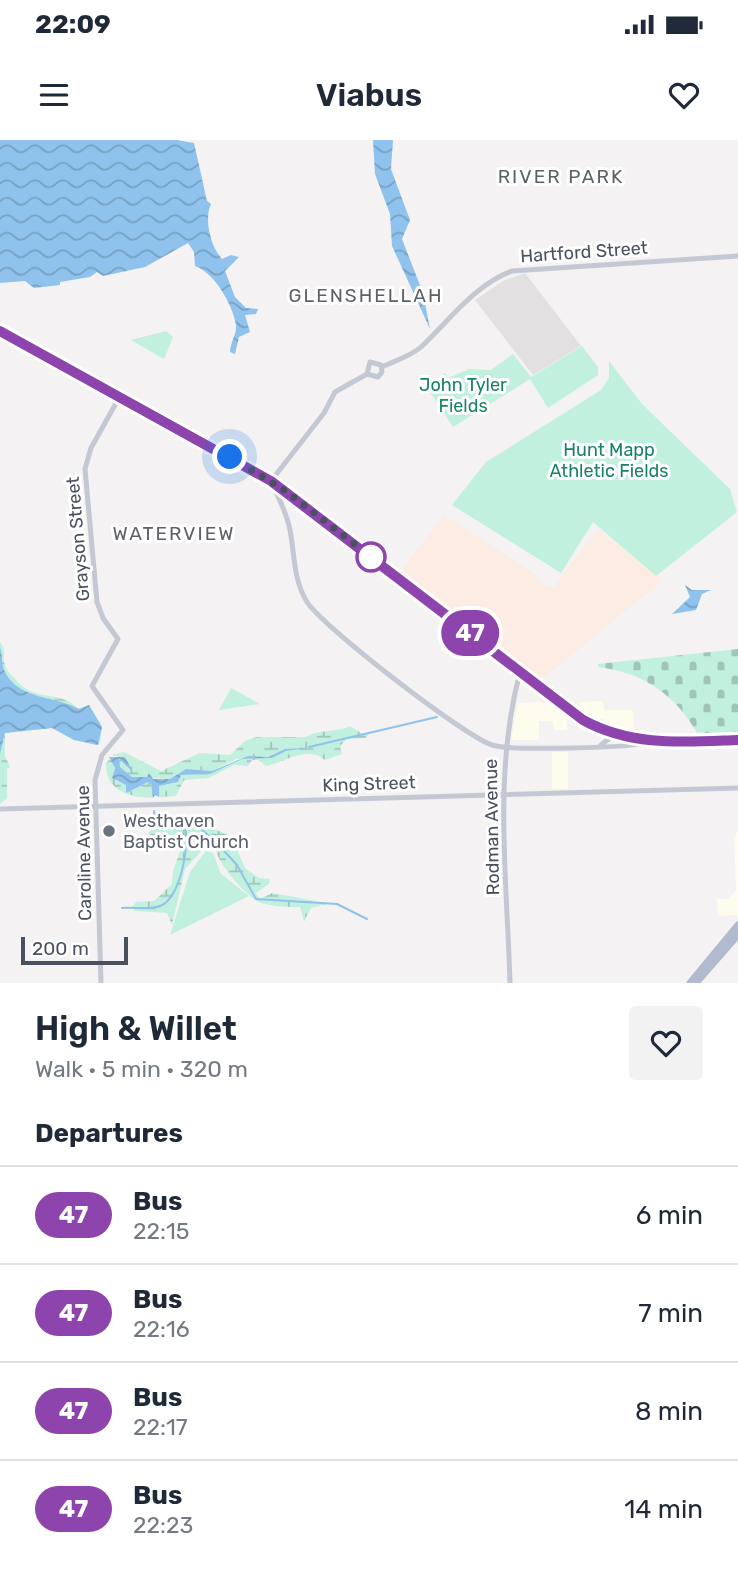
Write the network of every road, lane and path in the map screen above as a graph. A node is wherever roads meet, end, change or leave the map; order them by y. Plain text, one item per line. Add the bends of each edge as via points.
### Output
1 (738, 256) edge
2 (0, 329) edge
3 (382, 367) junction
4 (367, 374) junction
5 (120, 396) junction
6 (271, 481) junction
7 (520, 672) junction
8 (123, 730) joint
9 (614, 735) junction
10 (738, 740) edge
11 (651, 742) junction
12 (598, 746) junction
13 (505, 748) junction
14 (738, 788) edge
15 (504, 794) junction
16 (96, 806) junction
17 (0, 808) edge
18 (738, 925) edge
19 (738, 935) edge
20 (101, 983) edge
21 (510, 983) edge
22 (690, 983) edge
23 (696, 983) edge

1 - 3 street, Hartford Street via 512,271 454,311 419,349
2 - 5 main road
3 - 4 street, Hartford Street via 378,377
3 - 4 street, Hartford Street via 370,362
4 - 6 street, Hartford Street via 335,392
5 - 6 main road
5 - 8 street, Grayson Street via 91,448 85,477 97,602 118,639 92,686
6 - 7 main road
6 - 13 street via 288,523 298,583 318,616 467,732
7 - 9 main road via 575,715
7 - 13 street, Rodman Avenue
8 - 16 street, Caroline Avenue via 99,762
9 - 11 main road
9 - 12 street
10 - 11 main road
11 - 12 street
12 - 13 street
13 - 15 street, Rodman Avenue
14 - 15 street, King Street
15 - 16 street, King Street
15 - 21 street, Rodman Avenue
16 - 17 street, King Street
16 - 20 street, Caroline Avenue
18 - 22 main road
19 - 23 main road

